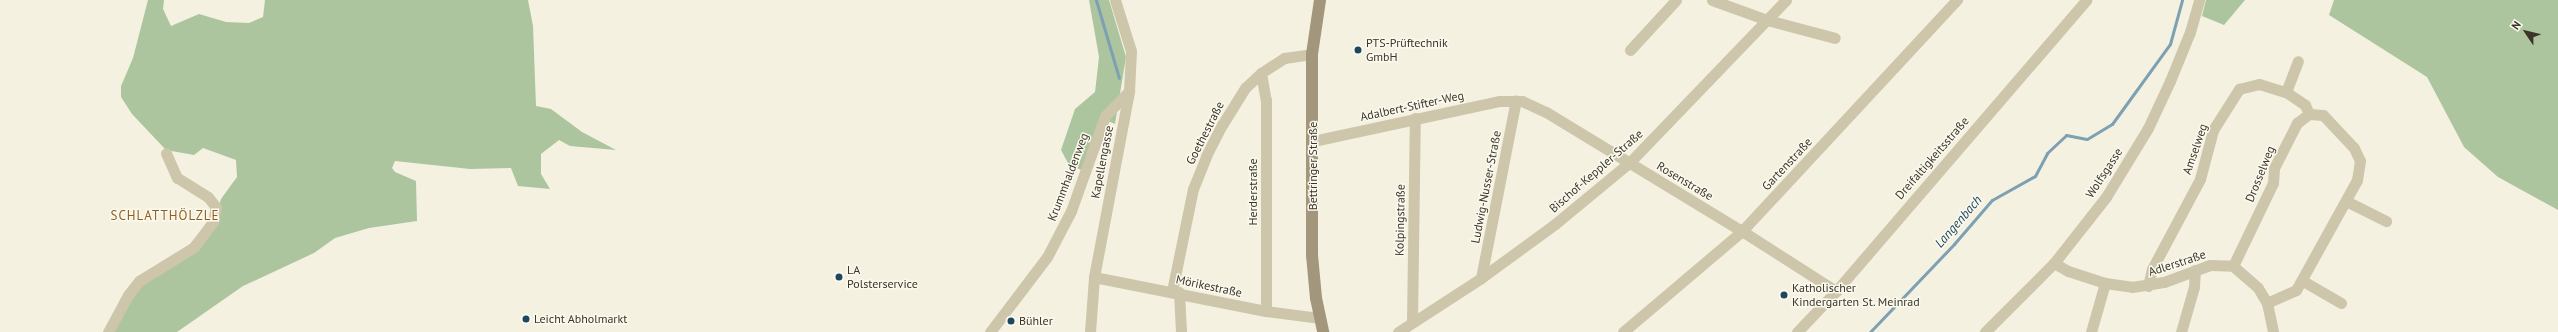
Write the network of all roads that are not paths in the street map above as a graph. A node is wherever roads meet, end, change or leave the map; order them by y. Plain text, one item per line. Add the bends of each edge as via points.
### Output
1 (1115, 0) edge
2 (1320, 0) edge
3 (1676, 0) edge
4 (1712, 0) edge
5 (1786, 0) edge
6 (1957, 0) edge
7 (2086, 0) edge
8 (2199, 0) edge
9 (1767, 20) junction
10 (1835, 38) dead end
11 (1630, 50) dead end
12 (1312, 54) junction
13 (2298, 61) dead end
14 (1261, 73) junction
15 (1129, 91) junction
16 (2286, 92) junction
17 (1516, 100) junction
18 (2309, 114) junction
19 (1415, 118) junction
20 (1313, 141) junction
21 (166, 152) dead end
22 (1630, 162) junction
23 (2346, 201) junction
24 (2386, 221) dead end
25 (1742, 231) junction
26 (2054, 263) junction
27 (2233, 266) junction
28 (2196, 270) junction
29 (1094, 277) junction
30 (1481, 278) junction
31 (2303, 281) junction
32 (2105, 283) junction
33 (2148, 286) junction
34 (1175, 291) junction
35 (1836, 291) junction
36 (2268, 303) junction
37 (2341, 303) dead end
38 (1266, 311) junction
39 (1319, 318) junction
40 (1412, 322) junction
41 (108, 332) edge
42 (990, 332) edge
43 (1090, 332) edge
44 (1181, 332) edge
45 (1323, 332) edge
46 (1398, 332) edge
47 (1623, 332) edge
48 (1797, 332) edge
49 (1985, 332) edge
50 (2091, 332) edge
51 (2181, 332) edge
52 (2273, 332) edge

1 - 15 street, Kapellengasse via 1131,51
2 - 12 street, Bettringer Straße
3 - 11 street
4 - 9 street
5 - 9 street, Bischof-Keppler-Straße
6 - 25 street, Gartenstraße
7 - 35 street, Dreifaltigkeitsstraße
8 - 26 street, Wolfsgasse via 2188,39 2148,128 2106,196
9 - 10 street
9 - 22 street, Bischof-Keppler-Straße
12 - 14 street, Goethestraße via 1284,58
12 - 20 street, Bettringer Straße
13 - 16 street
14 - 34 street, Goethestraße via 1245,88 1206,156 1188,210
14 - 38 street, Herderstraße via 1266,100
15 - 29 street, Kapellengasse
15 - 42 street, Krummhaldenweg via 1106,116 1071,211 1047,257
16 - 18 street, Amselweg via 2305,105
16 - 33 street, Amselweg via 2259,84 2238,89 2213,130 2200,179 2152,269
17 - 19 street, Adalbert-Stifter-Weg
17 - 22 street, Rosenstraße via 1546,112
17 - 30 street, Ludwig-Nusser-Straße
18 - 23 street via 2323,115 2354,148 2360,161 2359,171
18 - 27 street, Drosselweg via 2297,123 2274,168 2273,183
19 - 20 street, Adalbert-Stifter-Weg
19 - 40 street, Kolpingstraße
20 - 39 street, Bettringer Straße via 1312,255
21 - 41 street via 177,178 208,197 216,207 213,222 194,247 139,281 128,295
22 - 25 street, Rosenstraße
22 - 30 street, Bischof-Keppler-Straße via 1555,224
23 - 24 street
23 - 31 street
25 - 35 street, Rosenstraße
25 - 47 street, Gartenstraße
26 - 32 street, Adlerstraße via 2068,271
26 - 49 street, Wolfsgasse
27 - 28 street, Adlerstraße via 2210,265
27 - 36 street via 2258,288
28 - 33 street, Adlerstraße
28 - 51 street via 2194,287
29 - 34 street, Mörikestraße
29 - 43 street, Kapellengasse
30 - 40 street, Bischof-Keppler-Straße
31 - 36 street via 2296,290
31 - 37 street
32 - 33 street, Adlerstraße
32 - 50 street
34 - 38 street, Mörikestraße
34 - 44 street, Goethestraße
35 - 48 street, Dreifaltigkeitsstraße
36 - 52 street
38 - 39 street, Mörikestraße
39 - 45 street, Bettringer Straße
40 - 46 street, Bischof-Keppler-Straße

